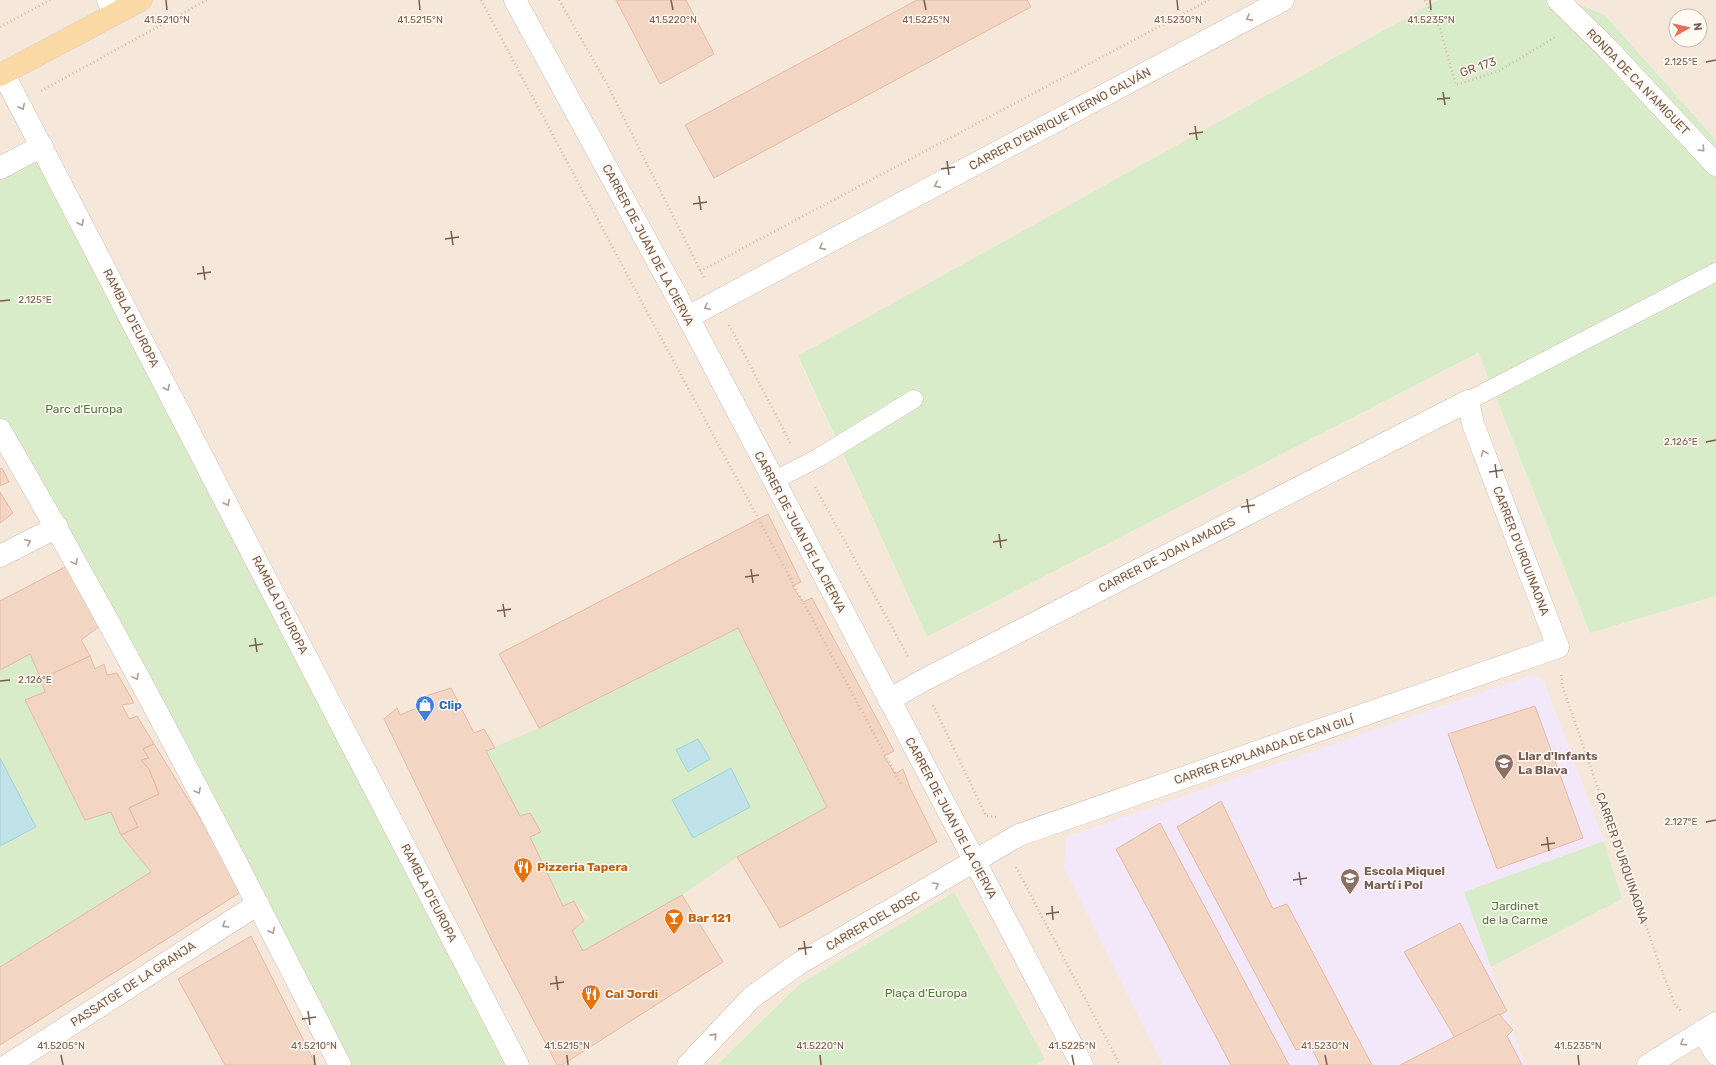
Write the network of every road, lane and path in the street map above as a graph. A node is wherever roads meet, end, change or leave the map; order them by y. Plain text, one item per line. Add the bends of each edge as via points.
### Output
1 (50, 0) edge
2 (141, 0) edge
3 (207, 0) edge
4 (481, 0) edge
5 (515, 0) edge
6 (560, 0) edge
7 (1209, 0) edge
8 (1283, 0) edge
9 (1425, 0) edge
10 (1558, 0) edge
11 (109, 8) edge
12 (1578, 20) junction
13 (0, 27) edge
14 (2, 74) edge
15 (19, 103) junction
16 (42, 146) junction
17 (1716, 164) edge
18 (0, 168) edge
19 (692, 254) dead end
20 (700, 271) dead end
21 (1716, 272) edge
22 (688, 317) junction
23 (914, 399) dead end
24 (1468, 401) junction
25 (0, 430) edge
26 (773, 481) junction
27 (57, 527) junction
28 (0, 556) edge
29 (1558, 647) junction
30 (888, 700) junction
31 (906, 792) dead end
32 (973, 861) junction
33 (258, 904) junction
34 (1709, 1027) edge
35 (1716, 1054) edge
36 (8, 1065) edge
37 (340, 1065) edge
38 (518, 1065) edge
39 (688, 1065) edge
40 (1082, 1065) edge
41 (1648, 1065) edge

1 - 13 path
2 - 11 main road
3 - 15 path
4 - 31 path
5 - 22 street, CARRER DE JUAN DE LA CIERVA
6 - 19 path via 607,84
7 - 20 path
8 -> 22 street, CARRER D'ENRIQUE TIERNO GALVÁN
9 - 12 path, GR 173 via 1440,30 1456,85 1499,71 1546,44
10 - 12 street, RONDA DE CA N'AMIGUET
11 - 14 main road
12 -> 17 street, RONDA DE CA N'AMIGUET
14 - 15 street, RAMBLA D'EUROPA
15 -> 16 street, RAMBLA D'EUROPA
16 - 18 street
16 -> 38 street, RAMBLA D'EUROPA
21 - 24 lane
22 - 26 street, CARRER DE JUAN DE LA CIERVA
23 - 26 lane via 818,458
29 -> 24 street, CARRER D'URQUINAONA via 1473,424
24 - 30 street, CARRER DE JOAN AMADES
25 - 27 street
26 - 30 street, CARRER DE JUAN DE LA CIERVA
28 -> 27 street
27 -> 33 street
29 - 32 street, CARRER EXPLANADA DE CAN GILÍ via 1019,835
29 - 34 path, CARRER D'URQUINAONA via 1563,688 1675,1005
30 - 32 street, CARRER DE JUAN DE LA CIERVA
39 -> 32 street, CARRER DEL BOSC via 751,998 792,968
32 - 40 street, CARRER DE JUAN DE LA CIERVA
33 -> 36 street, PASSATGE DE LA GRANJA
33 -> 37 street
34 - 35 street
34 -> 41 street

